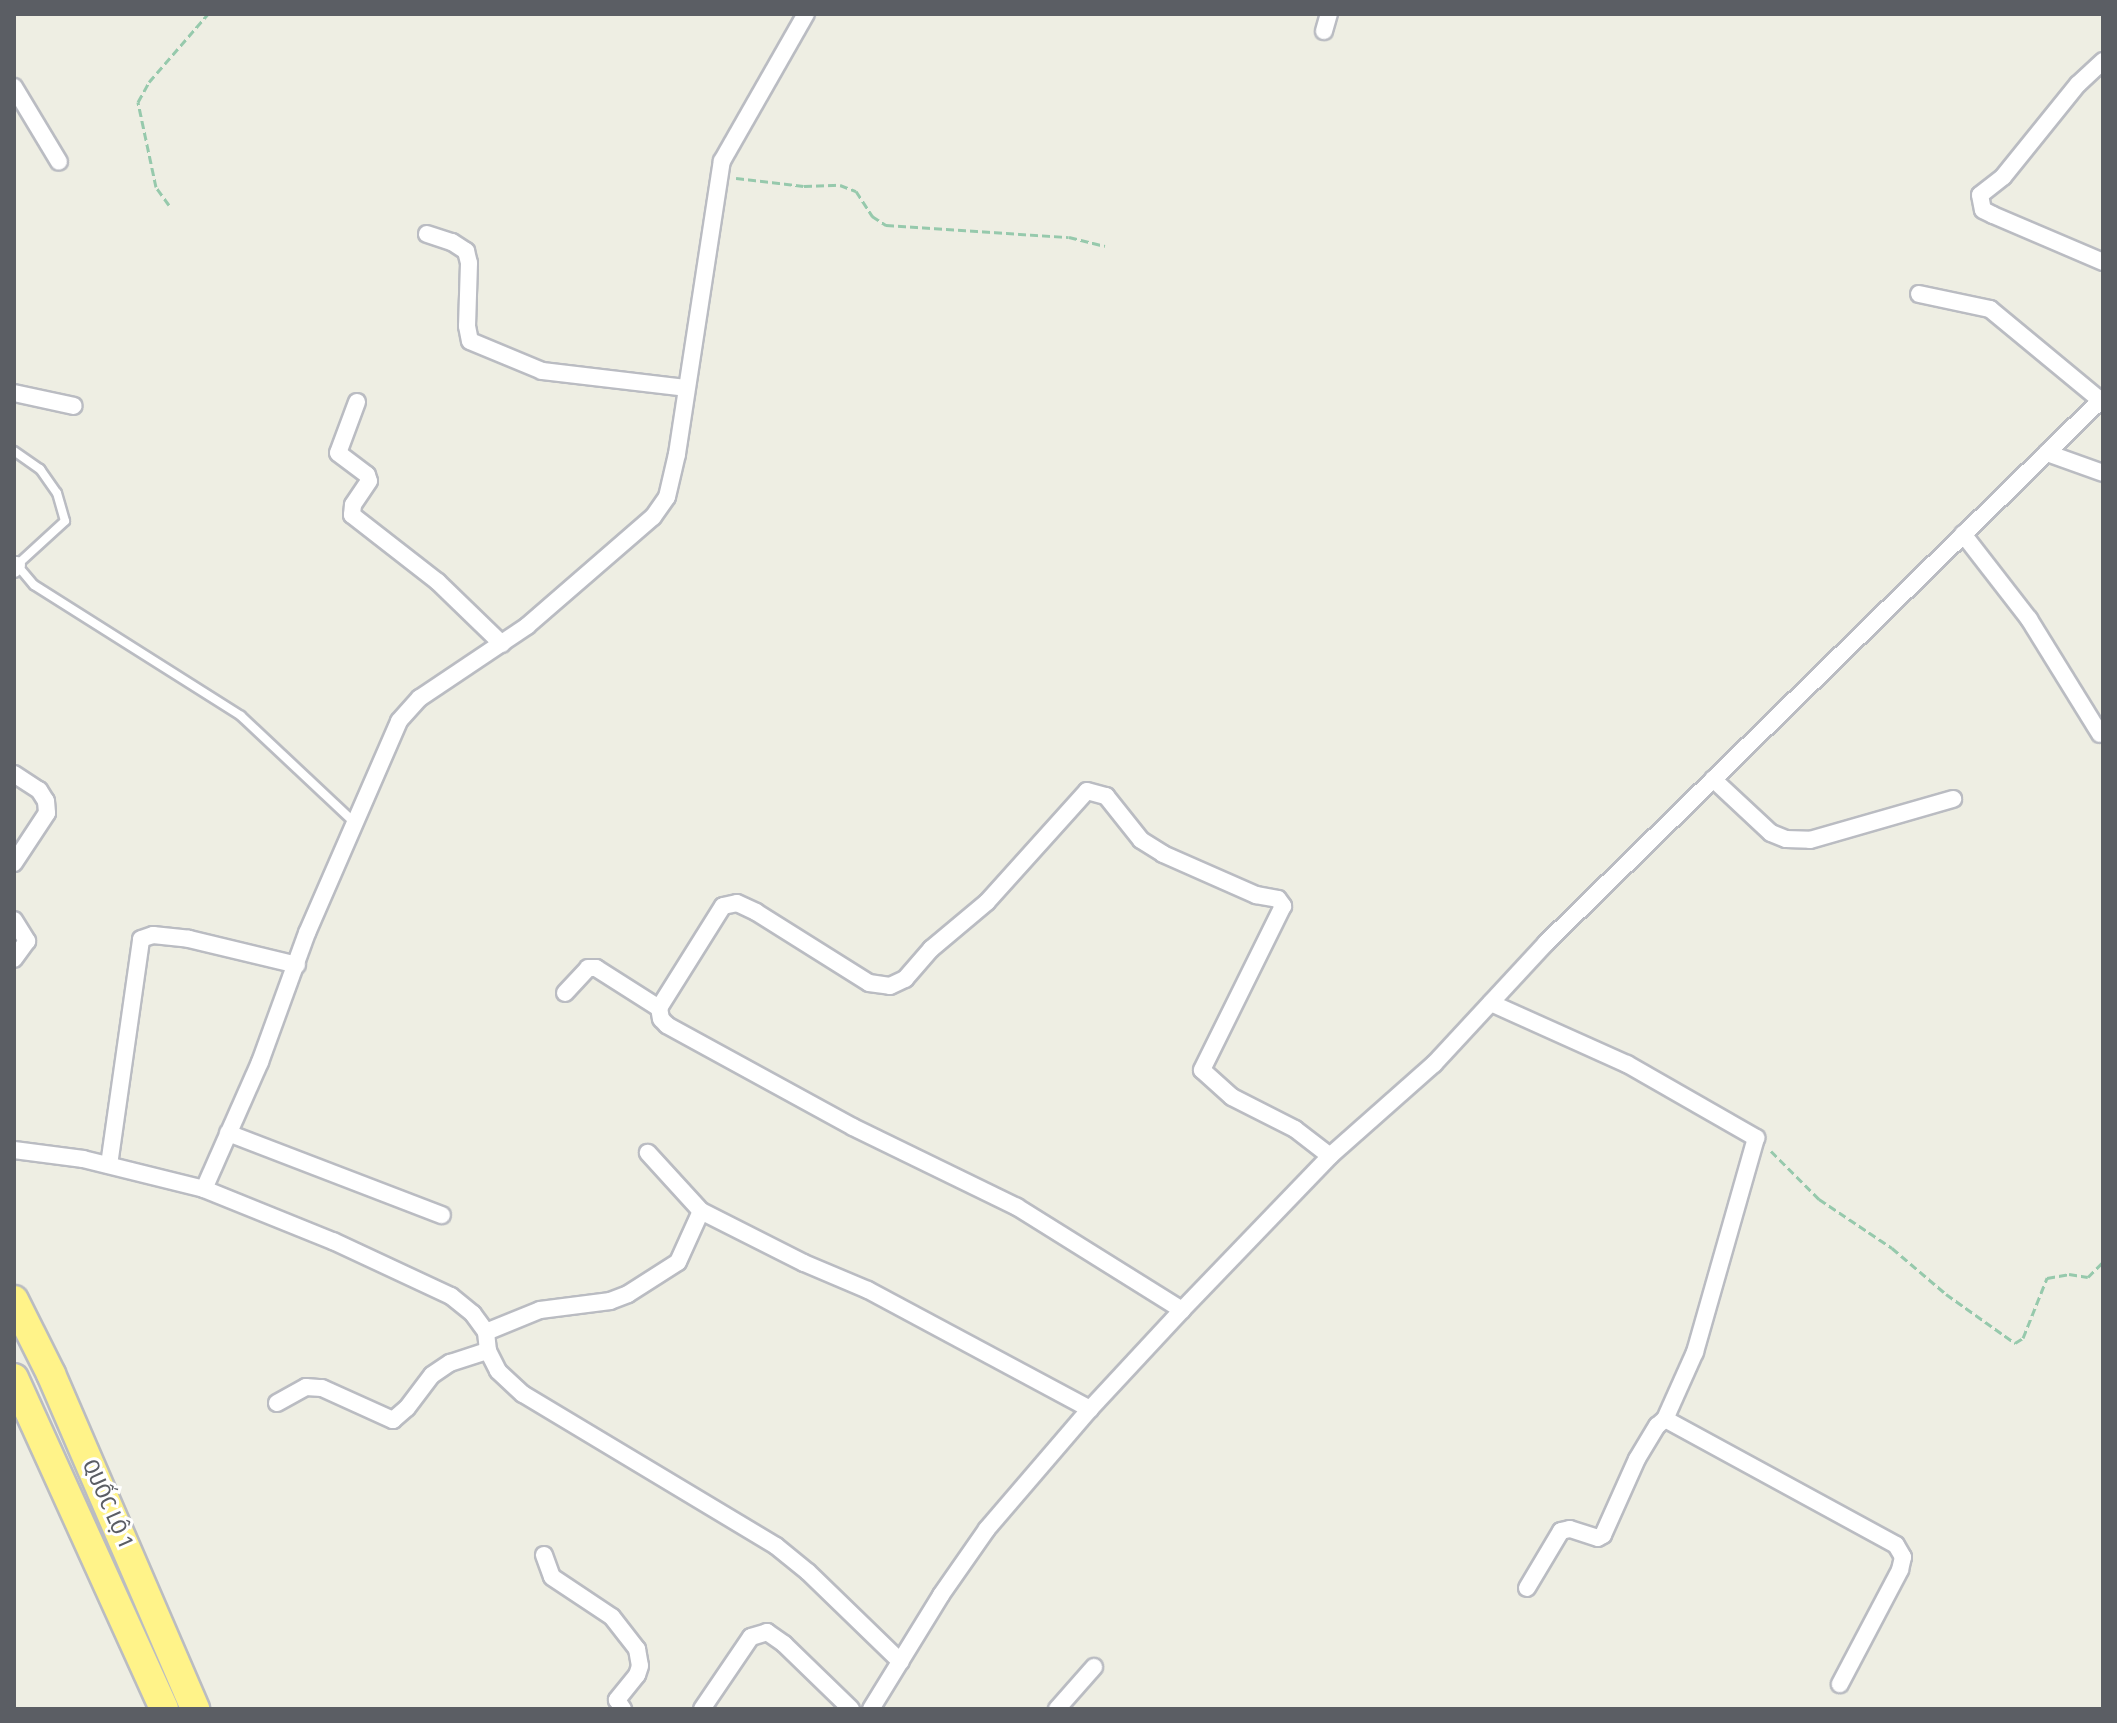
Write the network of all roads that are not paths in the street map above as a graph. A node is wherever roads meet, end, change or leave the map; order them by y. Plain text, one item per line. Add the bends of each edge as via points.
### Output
1 (805, 14) edge
2 (1329, 14) edge
3 (1324, 31) dead end
4 (2103, 61) edge
5 (14, 87) edge
6 (59, 162) dead end
7 (427, 234) dead end
8 (2103, 262) edge
9 (1919, 294) dead end
10 (686, 388) junction
11 (14, 393) edge
12 (2102, 399) edge
13 (357, 402) dead end
14 (74, 406) dead end
15 (14, 451) edge
16 (2047, 453) junction
17 (2103, 473) edge
18 (1963, 534) junction
19 (15, 567) edge
20 (502, 644) junction
21 (2100, 734) dead end
22 (14, 774) edge
23 (1713, 779) junction
24 (1953, 799) dead end
25 (357, 824) junction
26 (14, 863) edge
27 (14, 920) edge
28 (14, 959) edge
29 (297, 965) junction
30 (565, 993) dead end
31 (1491, 1003) junction
32 (659, 1008) junction
33 (228, 1133) junction
34 (14, 1150) edge
35 (648, 1153) dead end
36 (1330, 1156) junction
37 (109, 1165) junction
38 (204, 1189) junction
39 (701, 1211) junction
40 (442, 1215) dead end
41 (14, 1300) edge
42 (1182, 1310) junction
43 (486, 1332) junction
44 (488, 1351) junction
45 (14, 1378) edge
46 (277, 1403) dead end
47 (1090, 1409) junction
48 (1665, 1419) junction
49 (544, 1555) dead end
50 (1527, 1588) dead end
51 (901, 1662) junction
52 (1094, 1667) dead end
53 (1840, 1684) dead end
54 (164, 1709) edge
55 (195, 1709) edge
56 (623, 1709) edge
57 (702, 1709) edge
58 (851, 1709) edge
59 (871, 1709) edge
60 (1057, 1709) edge

1 - 10 street via 732,141 719,176
2 - 3 street
4 - 8 street via 2003,177 1980,195 1983,210
5 - 6 street
7 - 10 street via 466,251 470,341 542,371
9 - 12 street via 1990,309
10 - 20 street via 673,481 653,517
11 - 14 street
12 - 16 street
13 - 20 street via 338,453 369,481 352,515 438,582
15 - 19 lane via 40,469 57,493 65,521
16 - 17 street
16 - 18 street
18 - 21 street via 2029,619
18 - 23 street
19 - 25 lane via 79,616 241,716
20 - 25 street via 408,709 393,732
22 - 26 street via 39,790 47,813
23 - 24 street via 1771,833 1786,839 1810,840
23 - 31 street
25 - 29 street
27 - 28 street via 27,941
29 - 33 street
29 - 37 street via 189,939 141,939
30 - 32 street via 588,968 596,968
31 - 36 street via 1434,1064
31 - 48 street via 1627,1064 1756,1138 1695,1352
32 - 36 street via 728,902 756,912 869,983 897,983 987,902 1087,791 1094,791 1106,796 1141,840 1163,854 1256,895 1278,899 1283,906 1202,1070 1232,1097 1295,1129
32 - 42 street via 661,1019 676,1030 853,1127 1017,1207
33 - 38 street
33 - 40 street
34 - 37 street
35 - 39 street
36 - 42 street
37 - 38 street
38 - 43 street via 451,1296
39 - 43 street via 672,1265 619,1298 540,1310
39 - 47 street via 868,1290
41 - 55 highway, QUỐC LỘ 1
42 - 47 street
43 - 44 street
44 - 46 street via 432,1375 393,1420 322,1388 306,1387
44 - 51 street via 498,1371 523,1394 776,1546
45 - 54 highway, QUỐC LỘ 1
47 - 51 street via 987,1529
48 - 50 street via 1637,1459 1603,1535 1561,1531
48 - 53 street via 1896,1545 1903,1557 1900,1570
49 - 56 street via 552,1577 612,1617 637,1649 637,1675 617,1700
51 - 59 street
52 - 60 street
57 - 58 street via 751,1637 767,1632

